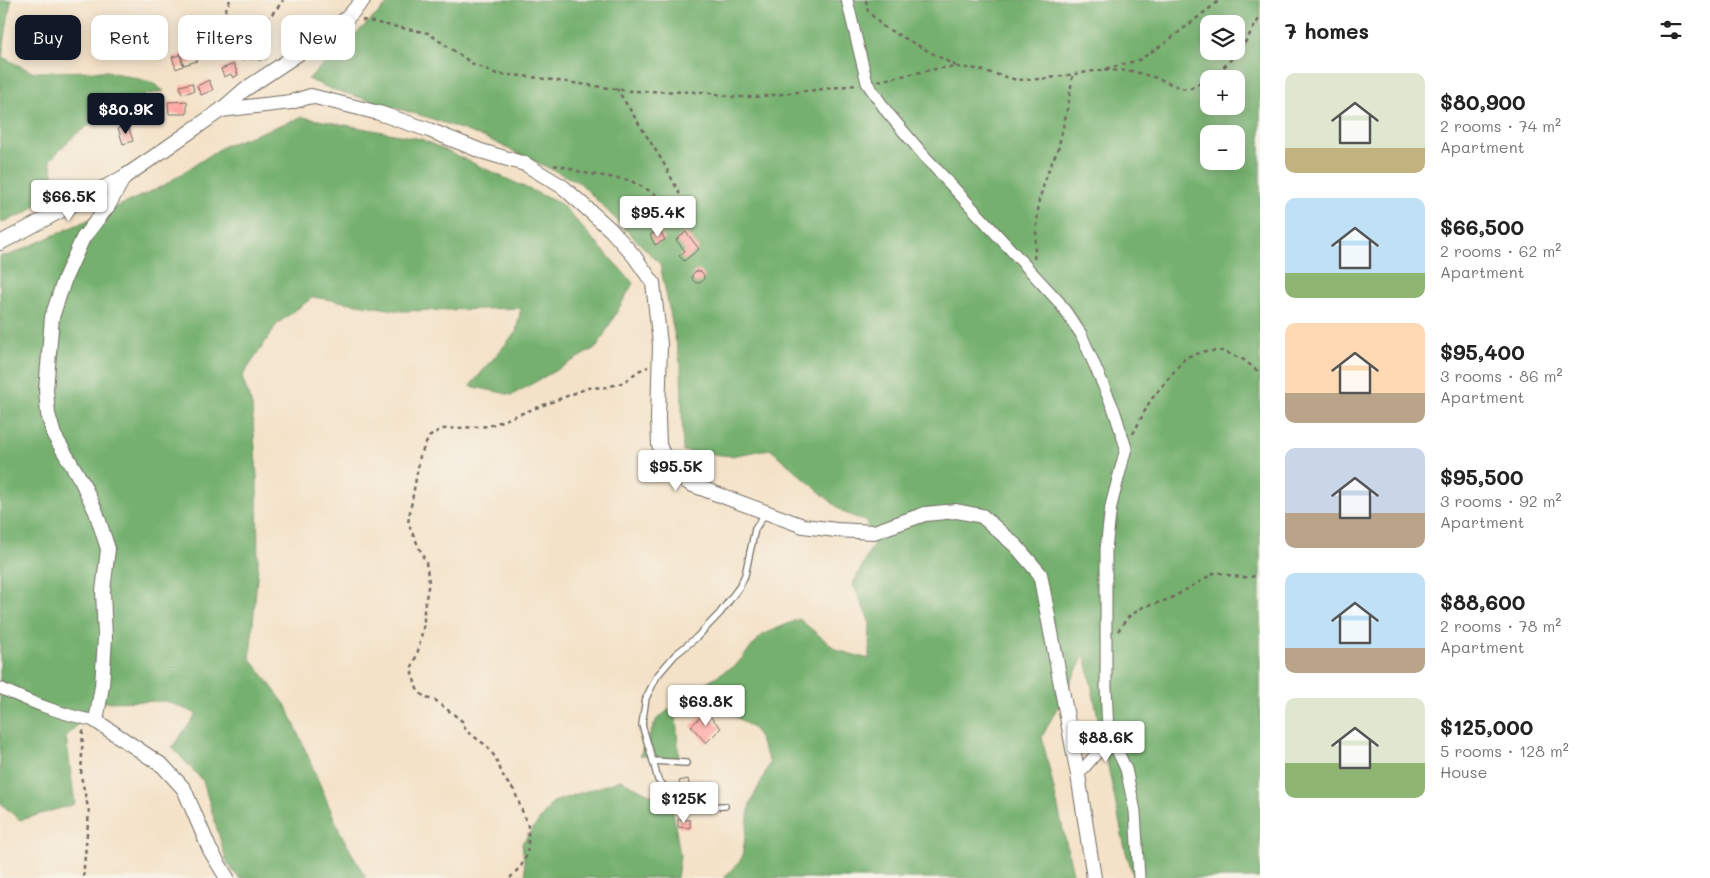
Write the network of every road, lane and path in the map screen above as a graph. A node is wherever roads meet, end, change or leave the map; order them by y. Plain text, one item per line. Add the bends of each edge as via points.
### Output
1 (230, 0) edge
2 (283, 0) edge
3 (363, 0) edge
4 (847, 0) edge
5 (866, 0) edge
6 (1220, 0) edge
7 (223, 15) edge
8 (270, 15) edge
9 (350, 15) edge
10 (1260, 17) edge
11 (355, 18) edge
12 (268, 60) edge
13 (289, 60) edge
14 (281, 65) junction
15 (958, 67) junction
16 (1101, 70) junction
17 (1073, 73) junction
18 (867, 83) junction
19 (618, 89) junction
20 (221, 110) junction
21 (538, 172) junction
22 (124, 176) junction
23 (0, 243) edge
24 (1030, 270) junction
25 (660, 365) junction
26 (1260, 372) edge
27 (1126, 448) junction
28 (766, 512) junction
29 (1260, 574) edge
30 (1107, 647) junction
31 (0, 688) edge
32 (90, 720) junction
33 (1108, 731) junction
34 (653, 761) junction
35 (686, 763) dead end
36 (1078, 775) junction
37 (725, 806) dead end
38 (83, 878) edge
39 (227, 878) edge
40 (510, 878) edge
41 (1094, 878) edge
42 (1139, 878) edge

1 - 7 path
2 - 8 path
3 - 9 street
4 - 18 street
5 - 15 path via 868,10 882,26
6 - 16 path via 1138,60
10 - 16 path via 1227,64 1189,89 1132,71
11 - 19 path via 428,33 473,64 497,74
12 - 14 path
13 - 14 street
14 - 20 street
15 - 17 path via 1017,80
15 - 18 path
16 - 17 path
17 - 24 path via 1060,142 1039,200 1035,254
18 - 19 path via 756,97
18 - 24 street via 927,159
19 - 21 path via 680,196 688,215 686,224 678,224 654,193 629,180 558,165
20 - 21 street via 291,102 311,96 379,113 525,164
20 - 22 street
21 - 25 street via 563,187 612,230 654,283
22 - 23 street
22 - 32 street via 108,206 83,238 65,278 52,317 46,390 54,435 82,482 108,548 103,590 106,638 102,686
24 - 27 street via 1059,302 1081,334 1114,410
25 - 28 street via 659,445 669,468 690,484
25 - 40 path via 638,371 625,382 588,388 490,426 441,429 429,437 420,456 408,523 426,563 429,582 424,624 411,670 417,689 425,698 435,700 462,722 466,731 486,746 514,790 528,826 528,841 527,855
26 - 27 path via 1244,360 1223,351 1206,351 1186,357 1150,401
27 - 30 street via 1111,506 1106,549
28 - 34 lane via 756,529 740,586 697,637 675,655 646,698 642,725
28 - 36 street via 803,526 874,532 925,514 956,512 982,516 1016,546 1040,574
29 - 30 path via 1253,578 1216,572 1170,599 1143,607 1127,618
30 - 33 street
31 - 32 street via 40,706
32 - 38 path via 82,725 82,776 89,812
32 - 39 street via 163,766 184,789 210,850
33 - 36 street via 1096,754
33 - 42 street via 1126,769 1135,811
34 - 35 lane
34 - 37 lane via 658,780 679,801 702,807
36 - 41 street

